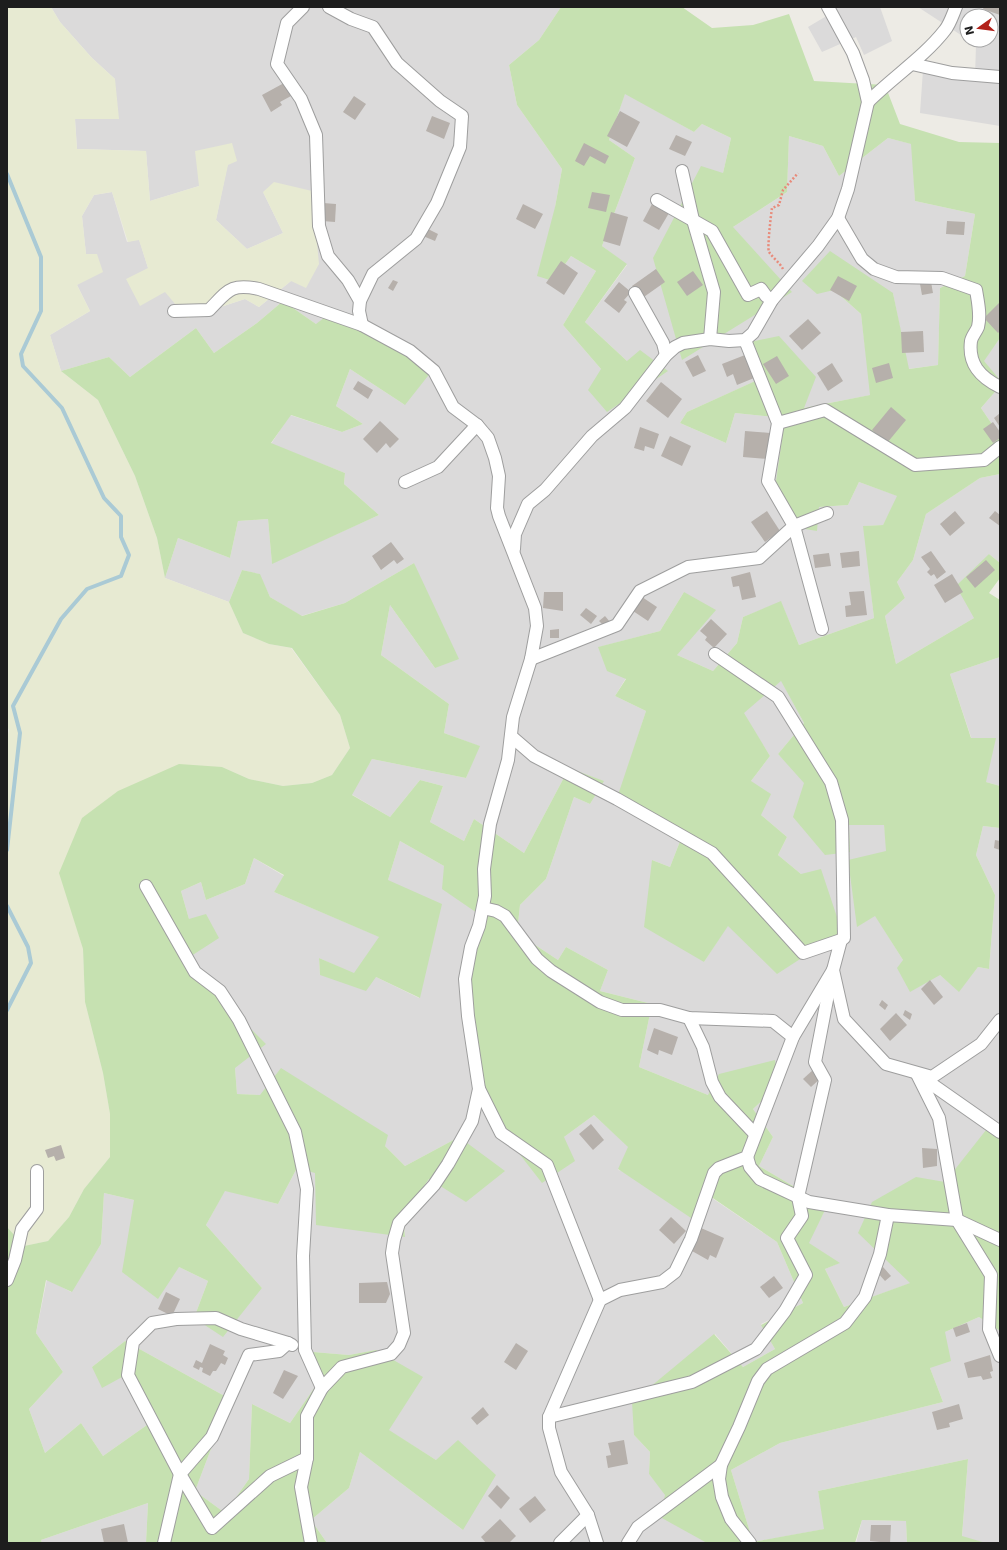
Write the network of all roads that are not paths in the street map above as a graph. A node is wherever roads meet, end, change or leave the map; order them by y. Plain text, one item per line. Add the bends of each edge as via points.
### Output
1 (303, 7) edge
2 (329, 7) edge
3 (828, 7) edge
4 (956, 7) edge
5 (912, 64) junction
6 (1000, 76) edge
7 (868, 102) junction
8 (682, 171) dead end
9 (657, 200) dead end
10 (838, 218) junction
11 (693, 220) junction
12 (635, 293) dead end
13 (772, 300) junction
14 (360, 301) junction
15 (174, 311) dead end
16 (362, 325) junction
17 (710, 339) junction
18 (745, 340) junction
19 (666, 354) junction
20 (1000, 387) edge
21 (778, 423) junction
22 (477, 425) junction
23 (1000, 447) edge
24 (405, 482) dead end
25 (828, 513) dead end
26 (794, 526) junction
27 (514, 549) junction
28 (822, 629) dead end
29 (715, 654) dead end
30 (531, 659) junction
31 (512, 737) junction
32 (146, 886) dead end
33 (483, 908) junction
34 (841, 940) junction
35 (833, 970) junction
36 (689, 1018) junction
37 (1000, 1020) edge
38 (793, 1037) junction
39 (917, 1074) junction
40 (479, 1089) junction
41 (1000, 1132) edge
42 (755, 1134) junction
43 (747, 1157) junction
44 (37, 1171) dead end
45 (798, 1197) junction
46 (888, 1215) junction
47 (957, 1220) junction
48 (1000, 1240) edge
49 (7, 1280) edge
50 (600, 1300) junction
51 (288, 1343) junction
52 (305, 1350) junction
53 (1000, 1356) edge
54 (322, 1388) junction
55 (549, 1418) junction
56 (307, 1458) junction
57 (721, 1465) junction
58 (180, 1474) junction
59 (588, 1515) junction
60 (164, 1543) edge
61 (311, 1543) edge
62 (560, 1543) edge
63 (597, 1543) edge
64 (628, 1543) edge
65 (750, 1543) edge

1 - 14 street via 287,23 277,64 301,100 316,135 319,226 328,256 348,280
2 - 14 street via 373,27 397,63 440,101 462,116 460,147 437,203 416,239 373,274
3 - 7 street via 853,52
4 - 5 street via 946,29
5 - 6 street via 952,73
5 - 7 street
7 - 10 street via 848,189
8 - 11 street
9 - 11 street
10 - 13 street
10 - 20 street via 862,259 874,269 896,277 942,278 976,290 978,328 972,340 970,358 979,372
11 - 13 street via 712,231 748,295 761,289
11 - 17 street via 714,292
12 - 19 street via 663,343
13 - 18 street via 753,333
14 - 16 street
15 - 16 street via 209,310 230,289 246,286
16 - 22 street via 410,351 434,371 453,407
17 - 18 street
17 - 19 street via 683,343
18 - 21 street
19 - 27 street via 625,408 592,436 545,490 528,504 515,534
21 - 23 street via 824,410 915,465 984,460
21 - 26 street via 768,481
22 - 24 street via 438,467
22 - 27 street via 488,438 495,458 499,476 497,508
25 - 26 street
26 - 28 street
26 - 30 street via 758,558 688,567 640,591 618,625
27 - 30 street via 535,608 537,626
29 - 34 street via 778,697 831,782 842,820 844,938
30 - 31 street via 513,717
31 - 33 street via 490,824
31 - 34 street via 534,756 712,853 803,953
32 - 52 street via 195,972 220,991 239,1020 295,1132 307,1189 303,1256
33 - 36 street via 496,910 505,916 537,959 551,971 600,1002 622,1010 660,1010
33 - 40 street via 471,947 465,979
34 - 35 street
35 - 38 street
35 - 39 street via 844,1019 886,1064
35 - 45 street via 815,1062 825,1080
36 - 38 street via 773,1021
36 - 42 street via 703,1047 712,1082 720,1097
37 - 39 street via 981,1044 932,1077
38 - 42 street
39 - 41 street
39 - 47 street via 939,1118
40 - 50 street via 501,1133 547,1165
40 - 54 street via 472,1121 448,1164 434,1185 399,1222 392,1253 404,1333 399,1345 391,1354 342,1368
42 - 43 street
43 - 45 street via 750,1167 760,1179
43 - 50 street via 719,1168 714,1173 691,1239 674,1272 662,1282 620,1290
44 - 49 street via 37,1209 22,1229 15,1260
45 - 46 street via 810,1202
45 - 55 street via 802,1216 787,1238 806,1275 785,1311 756,1349 692,1382
46 - 47 street
46 - 57 street via 880,1254 865,1297 845,1323 767,1369 758,1381
47 - 48 street
47 - 53 street via 991,1275 989,1329
50 - 55 street
51 - 52 street
51 - 58 street via 279,1351 249,1355 212,1437
51 - 58 street via 241,1329 216,1318 176,1319 152,1323 133,1342 128,1376
52 - 54 street
54 - 56 street via 307,1416
55 - 59 street via 549,1428 561,1472
56 - 58 street via 270,1476 212,1528
56 - 61 street via 301,1487
57 - 64 street via 638,1527
57 - 65 street via 719,1478 722,1497 732,1519
58 - 60 street
59 - 62 street
59 - 63 street

